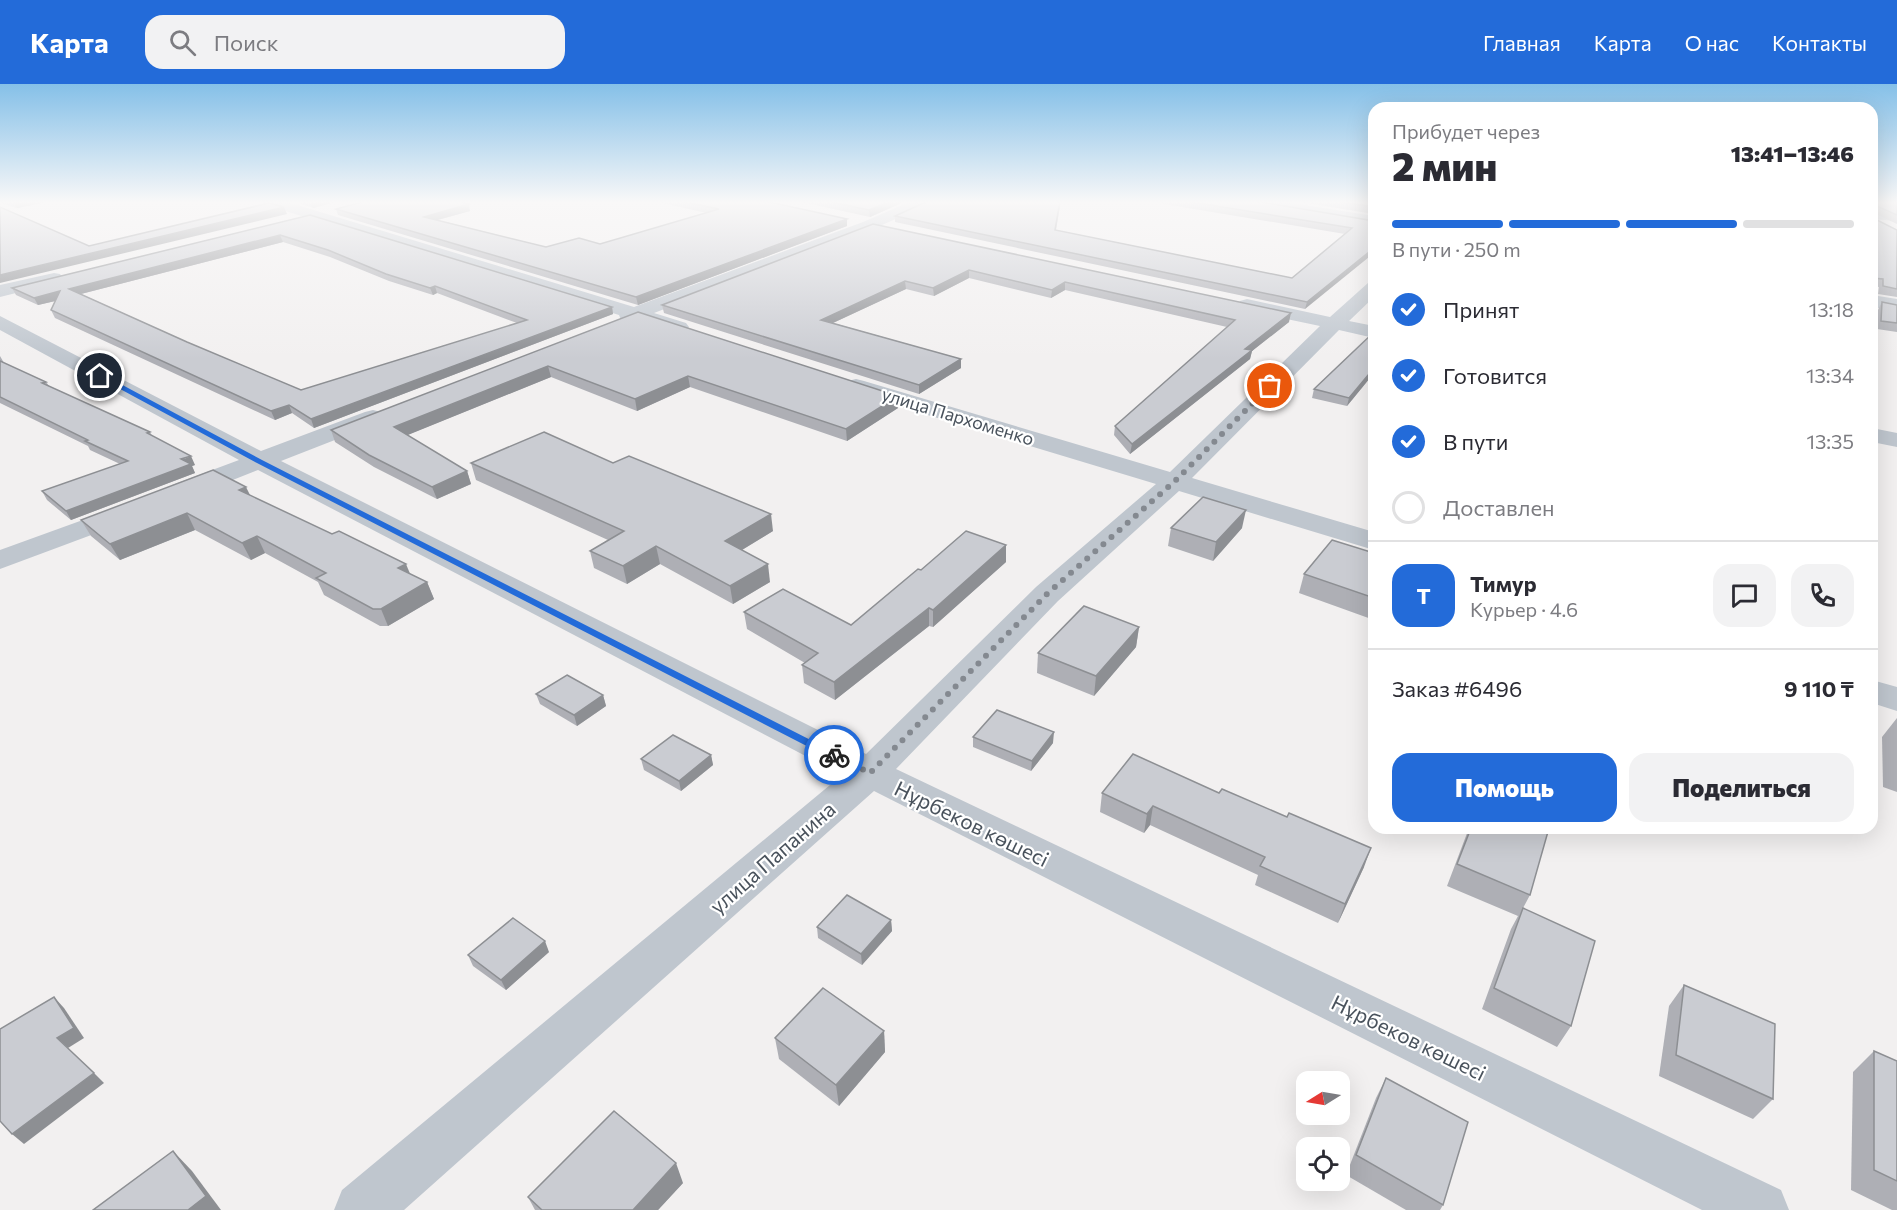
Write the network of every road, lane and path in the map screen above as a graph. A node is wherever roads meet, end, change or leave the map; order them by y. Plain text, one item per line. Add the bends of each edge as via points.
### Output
1 (440, 254) edge
2 (794, 254) edge
3 (69, 274) edge
4 (0, 291) edge
5 (1368, 293) edge
6 (1230, 301) edge
7 (1878, 302) edge
8 (1897, 305) edge
9 (637, 313) junction
10 (0, 322) edge
11 (1334, 324) junction
12 (604, 326) edge
13 (1368, 331) edge
14 (703, 335) edge
15 (836, 379) edge
16 (393, 409) edge
17 (1878, 436) edge
18 (1897, 440) edge
19 (260, 461) junction
20 (1175, 481) junction
21 (1368, 539) edge
22 (0, 560) edge
23 (1878, 694) edge
24 (1897, 699) edge
25 (870, 773) junction
26 (362, 1210) edge
27 (1761, 1210) edge

1 - 9 street
2 - 9 street
3 - 4 street
5 - 11 street, улица Папанина
6 - 11 street
7 - 8 street
9 - 12 street
9 - 14 street
10 - 19 street, Нұрбеков көшесі
11 - 13 street
11 - 20 street, улица Папанина
15 - 20 street, улица Пархоменко
16 - 19 street
17 - 18 street
19 - 22 street
19 - 25 street, Нұрбеков көшесі
20 - 21 street, улица Пархоменко
20 - 25 street, улица Папанина via 1047,594
23 - 24 street
25 - 26 street, улица Папанина
25 - 27 street, Нұрбеков көшесі

